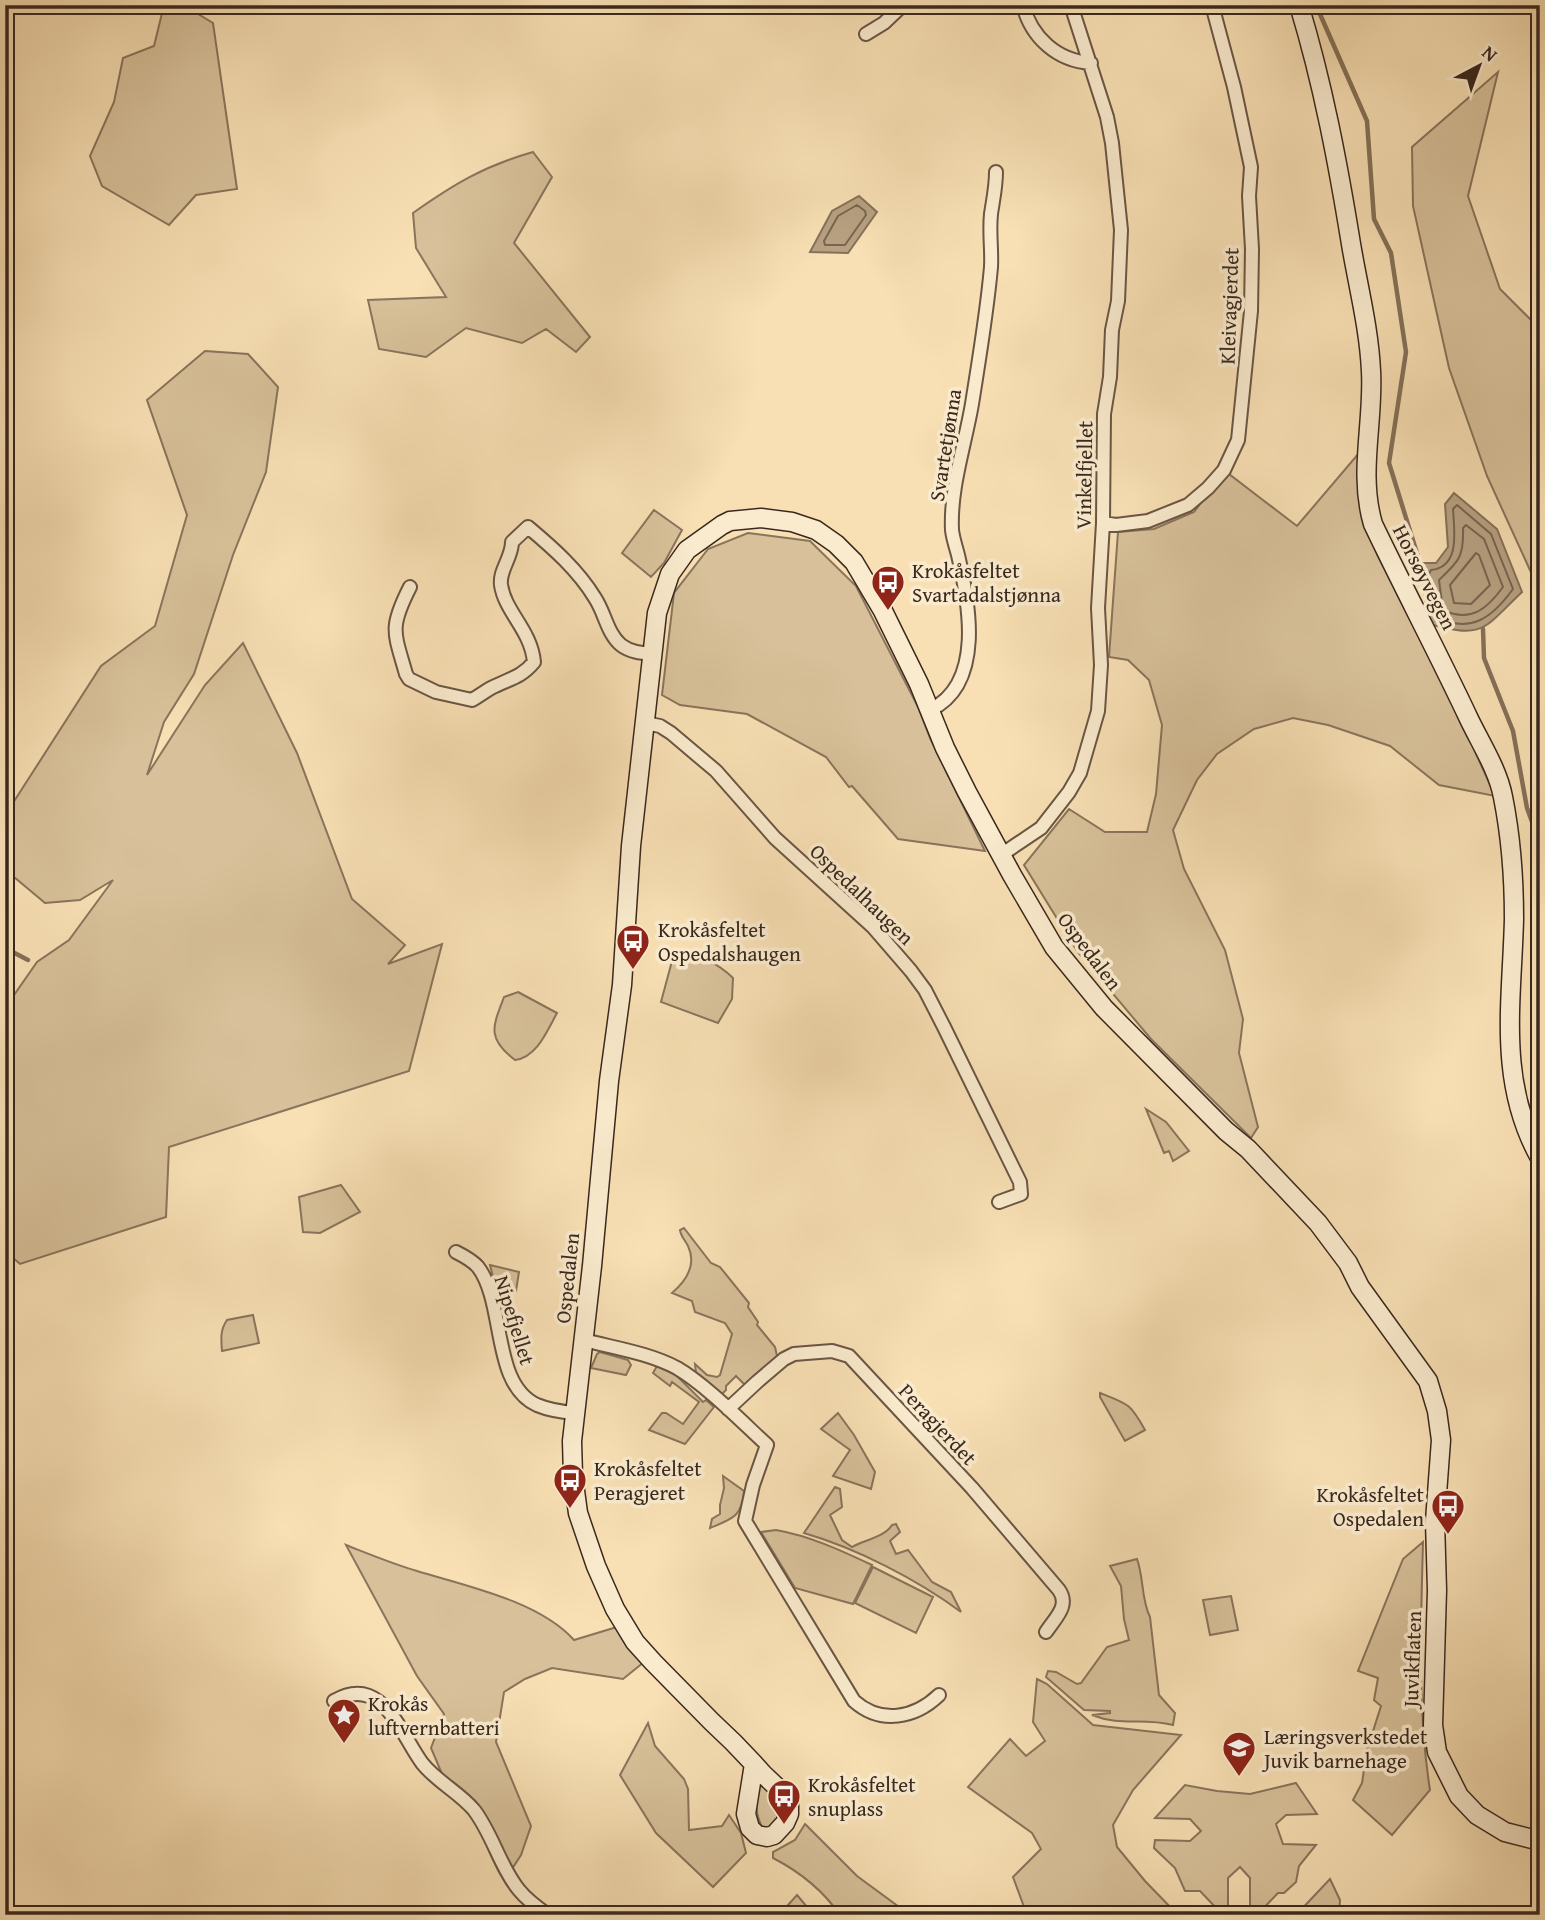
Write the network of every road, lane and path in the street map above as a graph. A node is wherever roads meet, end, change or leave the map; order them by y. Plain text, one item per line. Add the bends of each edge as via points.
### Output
1 (903, 5) edge
2 (1023, 5) edge
3 (1071, 5) edge
4 (1212, 5) edge
5 (1299, 5) edge
6 (866, 34) dead end
7 (1091, 63) junction
8 (996, 172) dead end
9 (1103, 523) junction
10 (410, 587) dead end
11 (652, 654) junction
12 (930, 710) junction
13 (645, 723) junction
14 (1001, 855) junction
15 (1540, 1158) edge
16 (999, 1202) dead end
17 (456, 1252) dead end
18 (584, 1340) junction
19 (728, 1409) junction
20 (575, 1413) junction
21 (1437, 1590) joint
22 (1045, 1632) dead end
23 (939, 1695) dead end
24 (334, 1701) dead end
25 (754, 1763) dead end
26 (1540, 1841) edge
27 (548, 1915) edge

1 - 6 street
2 - 7 street via 1028,22 1046,44 1063,56
3 - 7 street, Vinkelfjellet
4 - 9 street, Kleivagjerdet via 1251,167 1251,311 1238,440 1224,470 1188,505 1148,521
5 - 15 street, Horsøyvegen via 1340,176 1370,354 1367,506 1502,794 1513,874 1511,1066 1527,1134
7 - 9 street, Vinkelfjellet via 1112,143 1121,230 1118,301 1104,414
8 - 12 street, Svartetjønna via 988,305 952,527 967,614 967,663 952,693
9 - 14 street, Vinkelfjellet via 1098,712 1088,750 1080,773 1057,809 1036,832
10 - 11 street via 394,631 406,674 445,694 472,700 526,673 534,662 531,643 504,595 501,580 512,542 528,527 572,567 596,598 619,643
11 - 12 street, Ospedalen via 661,595 687,550 730,522 776,519 816,530 854,562
11 - 13 street, Ospedalen
12 - 14 street, Ospedalen
13 - 16 street, Ospedalhaugen via 671,733 716,771 775,838 873,927 911,971 925,990 1020,1182 1021,1194
13 - 18 street, Ospedalen
14 - 21 street, Ospedalen via 1073,973 1318,1223 1428,1381 1440,1432
17 - 20 street, Nipefjellet via 482,1273 506,1362 519,1390 536,1405
18 - 19 street via 675,1367
18 - 20 street, Ospedalen
19 - 22 street, Peragjerdet via 794,1354 832,1351 849,1356 1059,1590 1064,1604
19 - 23 street via 767,1446 745,1521 849,1696 869,1712 904,1716 927,1707
20 - 25 street, Ospedalen via 573,1476 578,1513 615,1609 635,1642
21 - 26 street, Juvikflaten via 1433,1725 1437,1752 1459,1796 1477,1815 1505,1832
24 - 27 street via 359,1693 383,1705 421,1762 473,1810 519,1891

